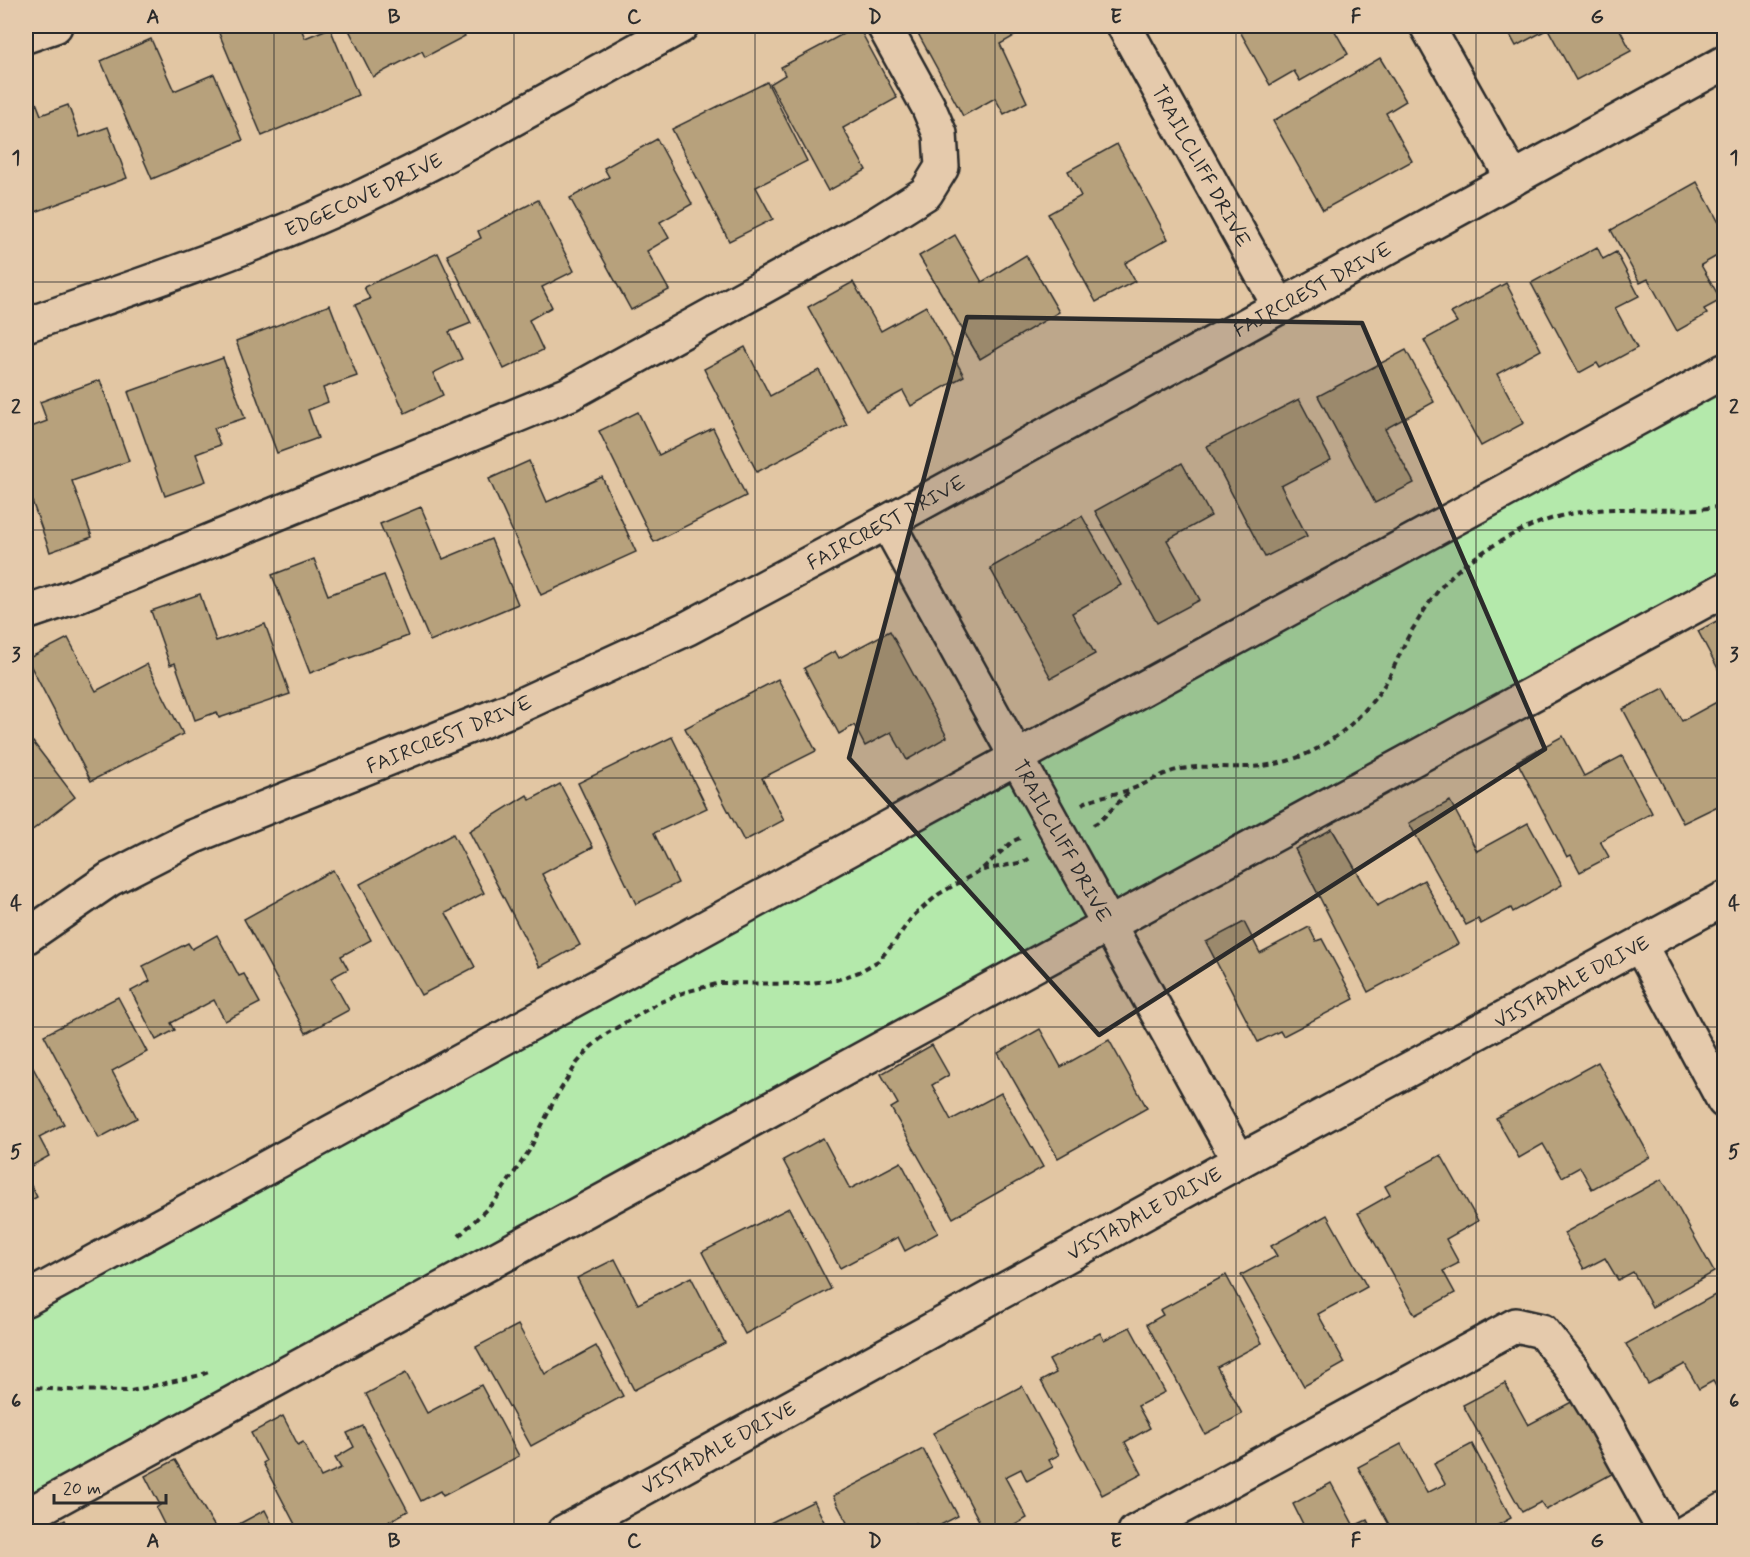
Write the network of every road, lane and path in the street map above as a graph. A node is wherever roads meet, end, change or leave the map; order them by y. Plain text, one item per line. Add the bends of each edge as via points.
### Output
1 (55, 26) edge
2 (681, 26) edge
3 (884, 26) edge
4 (1124, 26) edge
5 (1427, 26) edge
6 (26, 36) edge
7 (1725, 63) edge
8 (1513, 178) junction
9 (1280, 307) junction
10 (26, 325) edge
11 (1725, 371) edge
12 (1725, 506) edge
13 (887, 522) junction
14 (1725, 590) edge
15 (26, 613) edge
16 (1016, 758) junction
17 (1132, 789) dead end
18 (981, 870) dead end
19 (1725, 899) edge
20 (1109, 924) junction
21 (26, 937) edge
22 (1640, 945) junction
23 (1725, 1101) edge
24 (1239, 1161) junction
25 (453, 1242) dead end
26 (26, 1299) edge
27 (212, 1371) dead end
28 (26, 1387) edge
29 (1725, 1510) edge
30 (26, 1516) edge
31 (564, 1532) edge
32 (1135, 1532) edge
33 (1665, 1532) edge
34 (1686, 1532) edge

1 - 6 street
2 - 10 street, EDGECOVE DRIVE via 415,171 335,209 254,244
3 - 15 street via 940,134 942,167 926,193 569,394
4 - 9 street, TRAILCLIFF DRIVE
5 - 8 street
7 - 8 street, FAIRCREST DRIVE
8 - 9 street, FAIRCREST DRIVE
9 - 13 street, FAIRCREST DRIVE
11 - 16 street
12 - 17 path via 1592,511 1557,516 1521,529 1458,570 1430,601 1370,705 1326,744 1274,765 1186,768
13 - 16 street, TRAILCLIFF DRIVE
13 - 21 street, FAIRCREST DRIVE via 687,628 510,710 192,837 110,879
14 - 20 street
16 - 20 street, TRAILCLIFF DRIVE
16 - 26 street
18 - 25 path via 939,894 912,917 878,961 859,972 836,980 800,984 720,983 658,1003 606,1034 576,1063 529,1151 495,1201
19 - 22 street, VISTADALE DRIVE
20 - 24 street, TRAILCLIFF DRIVE
20 - 30 street
22 - 23 street
22 - 24 street, VISTADALE DRIVE
24 - 31 street, VISTADALE DRIVE
27 - 28 path via 131,1391
29 - 34 street
32 - 33 street via 1515,1325 1542,1331 1572,1369

